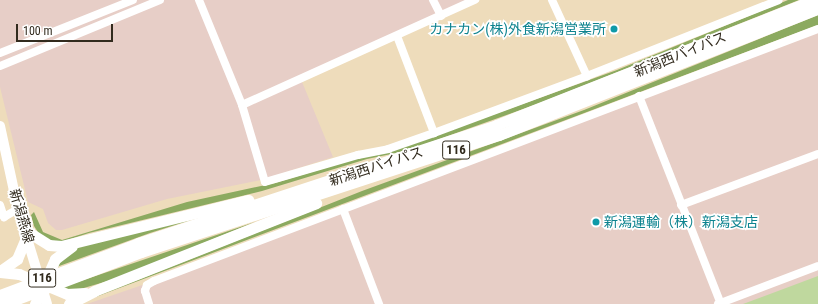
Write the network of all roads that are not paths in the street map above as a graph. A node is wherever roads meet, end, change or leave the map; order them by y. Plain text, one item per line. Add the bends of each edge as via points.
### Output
1 (133, 0) edge
2 (160, 0) edge
3 (199, 0) edge
4 (433, 0) edge
5 (475, 0) edge
6 (552, 0) edge
7 (779, 0) edge
8 (814, 0) edge
9 (818, 9) edge
10 (441, 16) junction
11 (818, 29) edge
12 (397, 36) junction
13 (0, 53) edge
14 (0, 66) edge
15 (587, 76) junction
16 (639, 96) junction
17 (242, 105) junction
18 (0, 126) edge
19 (434, 133) junction
20 (818, 154) edge
21 (4, 166) edge
22 (388, 168) junction
23 (0, 204) edge
24 (681, 205) junction
25 (18, 209) junction
26 (343, 209) junction
27 (26, 232) junction
28 (74, 244) junction
29 (818, 266) edge
30 (86, 267) junction
31 (0, 272) edge
32 (41, 285) junction
33 (94, 291) junction
34 (0, 295) edge
35 (4, 304) edge
36 (35, 304) edge
37 (48, 304) edge
38 (69, 304) edge
39 (149, 304) edge
40 (379, 304) edge
41 (720, 304) edge

1 - 13 street
2 - 14 street
3 - 17 street
4 - 10 street
5 - 10 street
6 - 15 street
7 - 15 street
8 - 22 highway, 新潟西バイパス / 116
9 - 22 highway, 新潟西バイパス / 116 via 499,135
10 - 12 street
11 - 16 street
12 - 17 street
12 - 19 street
15 - 19 street
16 - 24 street
16 - 26 street
17 - 19 street via 265,182 388,149
18 - 21 main road, 新潟燕線
20 - 24 street
21 - 25 main road, 新潟燕線
22 - 28 highway
22 - 30 highway, 新潟西バイパス / 116
22 - 33 highway
23 - 25 street via 4,217
24 - 41 street
25 - 27 main road, 新潟燕線
26 - 39 street via 150,282 145,292
26 - 40 street
27 - 28 highway via 49,245
27 - 31 highway via 17,259
27 - 32 main road, 新潟燕線
28 - 32 highway via 55,259
29 - 41 street
30 - 34 highway, 新潟西バイパス / 116
30 - 35 highway, 新潟西バイパス / 116
31 - 32 highway via 19,274
32 - 33 highway via 66,294
32 - 36 highway
32 - 37 main road, 新潟燕線
33 - 38 highway

